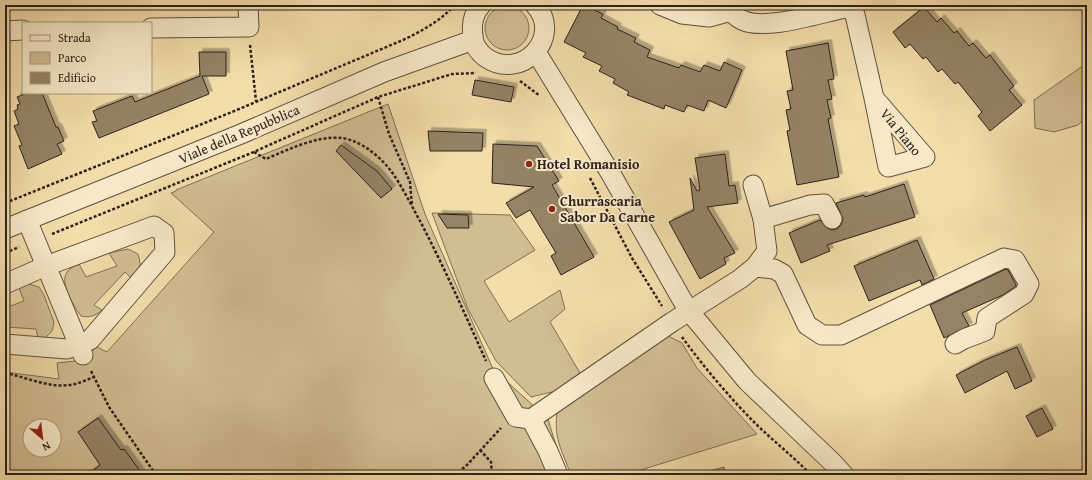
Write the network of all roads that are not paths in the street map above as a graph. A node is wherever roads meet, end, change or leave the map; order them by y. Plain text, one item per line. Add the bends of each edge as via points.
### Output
1 (248, 5) edge
2 (481, 5) edge
3 (535, 5) edge
4 (660, 5) edge
5 (848, 5) edge
6 (729, 8) edge
7 (152, 28) edge
8 (22, 30) edge
9 (5, 31) edge
10 (473, 40) junction
11 (536, 52) junction
12 (874, 98) dead end
13 (753, 185) dead end
14 (763, 219) junction
15 (832, 219) dead end
16 (26, 220) junction
17 (5, 229) edge
18 (46, 266) junction
19 (755, 267) junction
20 (5, 284) edge
21 (689, 311) junction
22 (5, 344) edge
23 (955, 344) dead end
24 (81, 350) junction
25 (494, 378) road end
26 (524, 418) junction
27 (558, 475) edge
28 (844, 475) edge

1 - 7 street via 249,27
2 - 10 street via 471,25
3 - 11 street via 544,24 543,39
4 - 6 street, Via Piano via 682,14 709,16
5 - 6 street, Via Piano via 841,9 768,24 742,20
5 - 12 street, Via Piano via 855,15
8 - 9 street
10 - 11 street via 481,54 494,63 509,66 524,62
10 - 16 street, Viale della Repubblica via 384,72 241,134
11 - 21 street via 611,174
13 - 14 street
14 - 15 street via 810,205 824,204
14 - 19 street via 767,251
16 - 17 street, Viale della Repubblica
16 - 18 street
18 - 20 street
18 - 24 street
18 - 24 street via 154,226 164,233 165,252
19 - 21 street
19 - 23 street via 774,269 783,274 807,325 822,334 841,335 1004,258 1015,260 1029,284 1024,294 987,318 985,331
21 - 26 street
21 - 28 street via 747,381
22 - 24 street
25 - 26 street
26 - 27 street via 548,451

